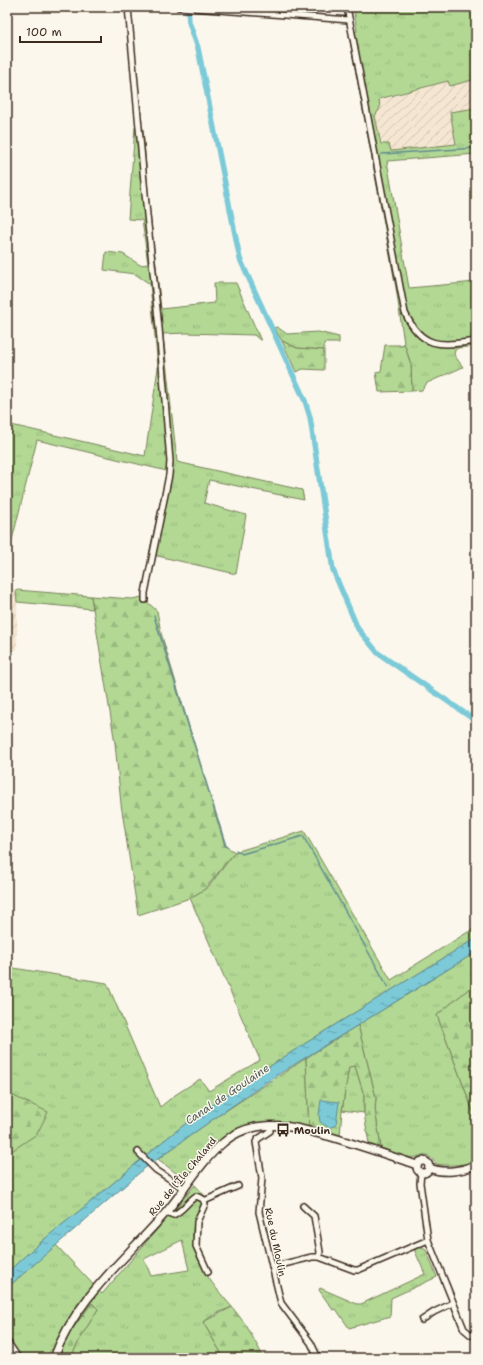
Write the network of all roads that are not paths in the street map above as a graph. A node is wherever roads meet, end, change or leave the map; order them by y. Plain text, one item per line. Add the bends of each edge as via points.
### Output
1 (128, 7) edge
2 (179, 7) edge
3 (347, 7) edge
4 (349, 20) junction
5 (476, 341) edge
6 (145, 600) dead end
7 (270, 1125) junction
8 (139, 1154) dead end
9 (417, 1165) junction
10 (476, 1165) edge
11 (429, 1168) junction
12 (421, 1173) junction
13 (238, 1186) dead end
14 (185, 1189) junction
15 (204, 1201) junction
16 (303, 1206) dead end
17 (167, 1212) junction
18 (428, 1240) junction
19 (319, 1258) junction
20 (272, 1267) junction
21 (208, 1272) dead end
22 (453, 1303) junction
23 (422, 1320) dead end
24 (476, 1335) edge
25 (7, 1343) edge
26 (59, 1344) junction
27 (11, 1350) junction
28 (13, 1358) edge
29 (17, 1358) edge
30 (48, 1358) edge
31 (54, 1358) edge
32 (318, 1358) edge

1 - 6 street via 170,461
2 - 4 street
3 - 4 street
4 - 5 street via 404,312 420,336 428,340 439,344
7 - 9 street, Rue de l'Île Chaland via 320,1134
7 - 14 street, Rue de l'Île Chaland via 249,1128 224,1142
7 - 20 street, Rue du Moulin via 270,1131 256,1142 262,1178 258,1207
8 - 14 street via 156,1170
9 - 11 street via 424,1161
9 - 12 street
10 - 11 street via 448,1171
11 - 12 street via 426,1173
12 - 18 street
13 - 15 street
14 - 17 street, Rue de l'Île Chaland
15 - 17 street via 196,1196 180,1212 173,1215
15 - 21 street via 205,1204 196,1222 196,1246
16 - 19 street via 314,1216
17 - 26 street, Rue de l'Île Chaland via 88,1298
18 - 19 street via 358,1270
18 - 22 street
19 - 20 street via 312,1257
20 - 32 street, Rue du Moulin via 281,1303 311,1343
22 - 23 street
22 - 24 street via 464,1329 471,1335
25 - 27 street
26 - 30 street, Rue de l'Île Chaland
26 - 31 street, Rue de l'Île Chaland
27 - 28 street
27 - 29 street

